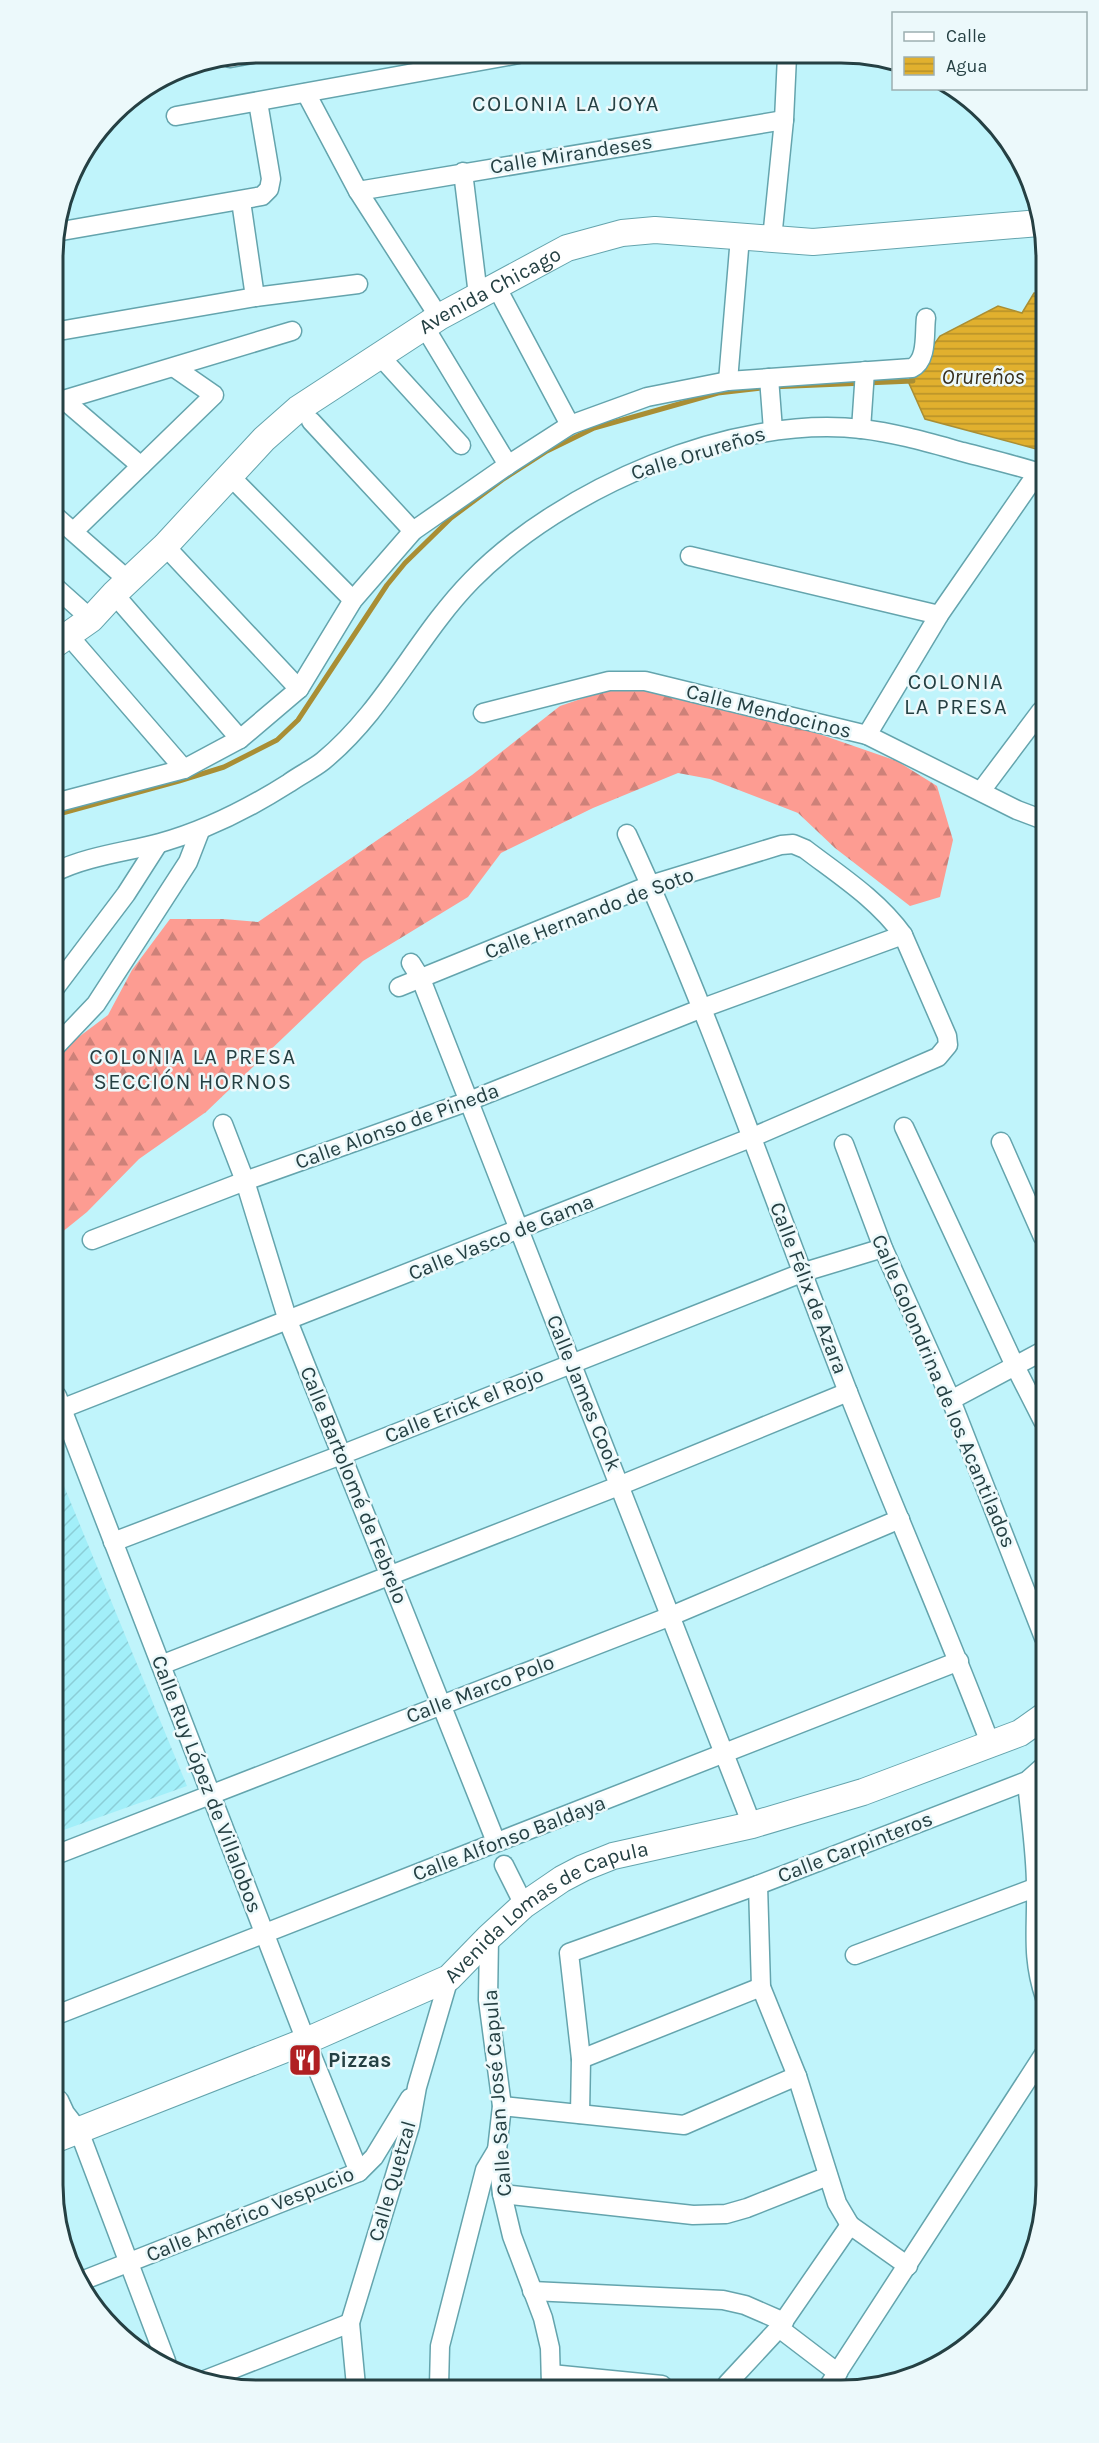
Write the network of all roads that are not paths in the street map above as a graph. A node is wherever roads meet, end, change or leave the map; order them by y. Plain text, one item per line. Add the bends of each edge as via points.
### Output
1 (470, 63) edge
2 (787, 63) edge
3 (306, 93) junction
4 (258, 102) junction
5 (176, 116) dead end
6 (784, 120) junction
7 (463, 172) junction
8 (358, 190) junction
9 (241, 201) junction
10 (1032, 224) edge
11 (65, 230) edge
12 (740, 237) junction
13 (772, 239) junction
14 (358, 284) dead end
15 (487, 291) junction
16 (255, 297) junction
17 (926, 318) dead end
18 (432, 322) junction
19 (63, 330) edge
20 (292, 331) dead end
21 (380, 355) junction
22 (175, 368) junction
23 (865, 372) junction
24 (769, 379) junction
25 (728, 381) junction
26 (63, 401) edge
27 (63, 405) edge
28 (311, 421) dead end
29 (570, 424) junction
30 (861, 428) junction
31 (773, 429) junction
32 (460, 445) dead end
33 (508, 465) junction
34 (141, 466) junction
35 (1036, 472) edge
36 (231, 477) junction
37 (1036, 477) edge
38 (63, 522) edge
39 (74, 531) junction
40 (413, 531) junction
41 (165, 546) junction
42 (690, 556) dead end
43 (121, 588) junction
44 (63, 594) edge
45 (353, 600) junction
46 (939, 615) junction
47 (91, 619) junction
48 (63, 640) edge
49 (63, 642) edge
50 (299, 689) junction
51 (483, 713) dead end
52 (1036, 718) edge
53 (867, 735) junction
54 (240, 739) junction
55 (184, 769) junction
56 (981, 791) junction
57 (63, 801) edge
58 (1036, 817) edge
59 (200, 831) junction
60 (627, 834) dead end
61 (158, 844) junction
62 (63, 869) edge
63 (650, 885) junction
64 (903, 935) junction
65 (411, 963) dead end
66 (63, 979) edge
67 (421, 979) junction
68 (399, 987) dead end
69 (700, 1009) junction
70 (63, 1039) edge
71 (469, 1101) junction
72 (223, 1124) dead end
73 (904, 1127) dead end
74 (753, 1137) junction
75 (1001, 1142) dead end
76 (844, 1144) dead end
77 (245, 1181) junction
78 (1036, 1221) edge
79 (519, 1230) junction
80 (92, 1240) dead end
81 (883, 1248) junction
82 (804, 1272) junction
83 (288, 1321) junction
84 (1036, 1355) edge
85 (572, 1362) junction
86 (1015, 1366) junction
87 (848, 1392) junction
88 (951, 1400) junction
89 (63, 1401) edge
90 (1036, 1407) edge
91 (63, 1412) edge
92 (341, 1455) junction
93 (621, 1485) junction
94 (900, 1519) junction
95 (113, 1542) junction
96 (389, 1575) junction
97 (671, 1616) junction
98 (1036, 1618) edge
99 (959, 1661) junction
100 (161, 1665) junction
101 (442, 1704) junction
102 (1036, 1722) edge
103 (990, 1743) junction
104 (724, 1755) junction
105 (1036, 1774) edge
106 (1027, 1781) junction
107 (211, 1794) junction
108 (752, 1825) junction
109 (496, 1842) junction
110 (63, 1852) edge
111 (504, 1864) dead end
112 (758, 1885) junction
113 (1036, 1887) junction
114 (524, 1905) junction
115 (266, 1934) junction
116 (1036, 1935) edge
117 (489, 1937) junction
118 (1034, 1938) junction
119 (855, 1955) dead end
120 (1036, 1957) edge
121 (449, 1978) junction
122 (761, 1987) junction
123 (63, 2012) edge
124 (306, 2041) junction
125 (581, 2060) junction
126 (1036, 2066) edge
127 (797, 2076) junction
128 (417, 2087) junction
129 (502, 2106) junction
130 (63, 2109) edge
131 (580, 2114) junction
132 (69, 2135) edge
133 (497, 2150) junction
134 (359, 2172) junction
135 (828, 2176) junction
136 (502, 2194) junction
137 (850, 2224) junction
138 (129, 2262) junction
139 (908, 2266) junction
140 (87, 2279) edge
141 (532, 2290) junction
142 (350, 2323) junction
143 (782, 2325) junction
144 (164, 2356) edge
145 (217, 2375) edge
146 (834, 2378) edge
147 (355, 2380) edge
148 (440, 2380) edge
149 (551, 2380) edge
150 (731, 2380) edge

1 - 3 street
2 - 6 street
3 - 4 street
3 - 8 street
4 - 5 street
4 - 9 street via 271,179 262,196
6 - 7 street, Calle Mirandeses
6 - 13 street
7 - 8 street, Calle Mirandeses
7 - 15 street
8 - 18 street
9 - 11 street
9 - 16 street
10 - 13 street, Avenida Chicago via 813,242
12 - 13 street, Avenida Chicago
12 - 15 street, Avenida Chicago via 654,230 622,233 567,248
12 - 25 street
14 - 16 street
15 - 18 street, Avenida Chicago
15 - 29 street
16 - 19 street
17 - 23 street via 922,356 917,365
18 - 21 street, Avenida Chicago
18 - 33 street
20 - 22 street
21 - 32 street
21 - 36 street, Avenida Chicago via 298,409 264,439
22 - 26 street
22 - 34 street via 214,395
23 - 24 street
23 - 30 street
24 - 25 street
24 - 31 street
25 - 29 street via 647,397
27 - 34 street
28 - 40 street
29 - 33 street
30 - 31 street, Calle Orureños
30 - 35 street, Calle Orureños
31 - 59 street, Calle Orureños via 636,470 574,501 527,532 472,580 374,710 323,761 254,806
33 - 40 street
34 - 39 street
36 - 41 street, Avenida Chicago
36 - 45 street
37 - 46 street
38 - 39 street
39 - 43 street
40 - 45 street
41 - 43 street, Avenida Chicago
41 - 50 street
42 - 46 street
43 - 47 street, Avenida Chicago
43 - 54 street
44 - 47 street
45 - 50 street
46 - 53 street
47 - 48 street, Avenida Chicago
49 - 55 street
50 - 54 street
51 - 53 street, Calle Mendocinos via 609,681 645,681
52 - 56 street
53 - 56 street, Calle Mendocinos
54 - 55 street
55 - 57 street
56 - 58 street, Calle Mendocinos
59 - 61 street, Calle Orureños
59 - 70 street via 188,862 96,1004
60 - 63 street, Calle Félix de Azara
61 - 62 street, Calle Orureños
61 - 66 street
63 - 64 street, Calle Hernando de Soto via 793,844 882,908
63 - 67 street, Calle Hernando de Soto
63 - 69 street, Calle Félix de Azara
64 - 69 street, Calle Alonso de Pineda
64 - 74 street, Calle Vasco de Gama via 948,1045 938,1057
65 - 67 street, Calle James Cook
67 - 68 street, Calle Hernando de Soto
67 - 71 street, Calle James Cook
69 - 71 street, Calle Alonso de Pineda
69 - 74 street, Calle Félix de Azara
71 - 77 street, Calle Alonso de Pineda
71 - 79 street, Calle James Cook
72 - 77 street, Calle Bartolomé de Febrelo
73 - 86 street
74 - 79 street, Calle Vasco de Gama
74 - 82 street, Calle Félix de Azara
75 - 78 street
76 - 81 street, Calle Golondrina de los Acantilados
77 - 80 street, Calle Alonso de Pineda
77 - 83 street, Calle Bartolomé de Febrelo
79 - 83 street, Calle Vasco de Gama
79 - 85 street, Calle James Cook
81 - 82 street, Calle Erick el Rojo
81 - 88 street, Calle Golondrina de los Acantilados
82 - 85 street, Calle Erick el Rojo
82 - 87 street, Calle Félix de Azara
83 - 89 street, Calle Vasco de Gama
83 - 92 street, Calle Bartolomé de Febrelo
84 - 86 street
85 - 92 street, Calle Erick el Rojo
85 - 93 street, Calle James Cook
86 - 88 street
86 - 90 street
87 - 93 street
87 - 94 street, Calle Félix de Azara
88 - 98 street, Calle Golondrina de los Acantilados
91 - 95 street, Calle Ruy López de Villalobos
92 - 95 street, Calle Erick el Rojo
92 - 96 street, Calle Bartolomé de Febrelo
93 - 96 street
93 - 97 street, Calle James Cook
94 - 97 street, Calle Marco Polo
94 - 99 street, Calle Félix de Azara
95 - 100 street, Calle Ruy López de Villalobos
96 - 100 street
96 - 101 street, Calle Bartolomé de Febrelo
97 - 101 street, Calle Marco Polo
97 - 104 street, Calle James Cook
99 - 103 street, Calle Félix de Azara
99 - 104 street, Calle Alfonso Baldaya
100 - 107 street, Calle Ruy López de Villalobos
101 - 107 street, Calle Marco Polo
101 - 109 street, Calle Bartolomé de Febrelo
102 - 103 street, Avenida Lomas de Capula via 1020,1733
103 - 108 street, Avenida Lomas de Capula via 863,1792
104 - 108 street, Calle James Cook
104 - 109 street, Calle Alfonso Baldaya
105 - 106 street, Calle Carpinteros
106 - 112 street, Calle Carpinteros
106 - 113 street
107 - 110 street, Calle Marco Polo
107 - 115 street, Calle Ruy López de Villalobos
108 - 114 street, Avenida Lomas de Capula via 613,1856 562,1879
109 - 115 street, Calle Alfonso Baldaya
111 - 114 street
112 - 122 street, Calle Carpinteros
112 - 125 street via 569,1953
113 - 118 street
113 - 119 street
114 - 117 street, Avenida Lomas de Capula
115 - 123 street, Calle Alfonso Baldaya
115 - 124 street, Calle Ruy López de Villalobos
116 - 118 street
117 - 121 street, Avenida Lomas de Capula
117 - 129 street, Calle San José Capula via 488,2000
118 - 120 street
121 - 124 street, Avenida Lomas de Capula
121 - 128 street, Calle Quetzal
122 - 125 street
122 - 127 street, Calle Carpinteros
124 - 132 street, Avenida Lomas de Capula
124 - 134 street, Calle Ruy López de Villalobos
125 - 131 street
126 - 139 street
127 - 131 street via 684,2125
127 - 135 street, Calle Carpinteros
128 - 134 street, Calle Américo Vespucio via 374,2157
128 - 142 street, Calle Quetzal via 410,2126
129 - 131 street
129 - 133 street, Calle San José Capula
130 - 132 street
132 - 138 street
133 - 136 street, Calle San José Capula
133 - 148 street via 485,2170 440,2346
134 - 138 street, Calle Américo Vespucio
135 - 136 street via 726,2214 693,2215
135 - 137 street, Calle Carpinteros via 837,2204
136 - 141 street, Calle San José Capula
137 - 139 street
137 - 143 street
138 - 140 street, Calle Américo Vespucio
138 - 144 street
139 - 146 street
141 - 143 street via 723,2300 745,2305
141 - 149 street, Calle San José Capula via 550,2348
142 - 145 street
142 - 147 street, Calle Quetzal
143 - 146 street
143 - 150 street

